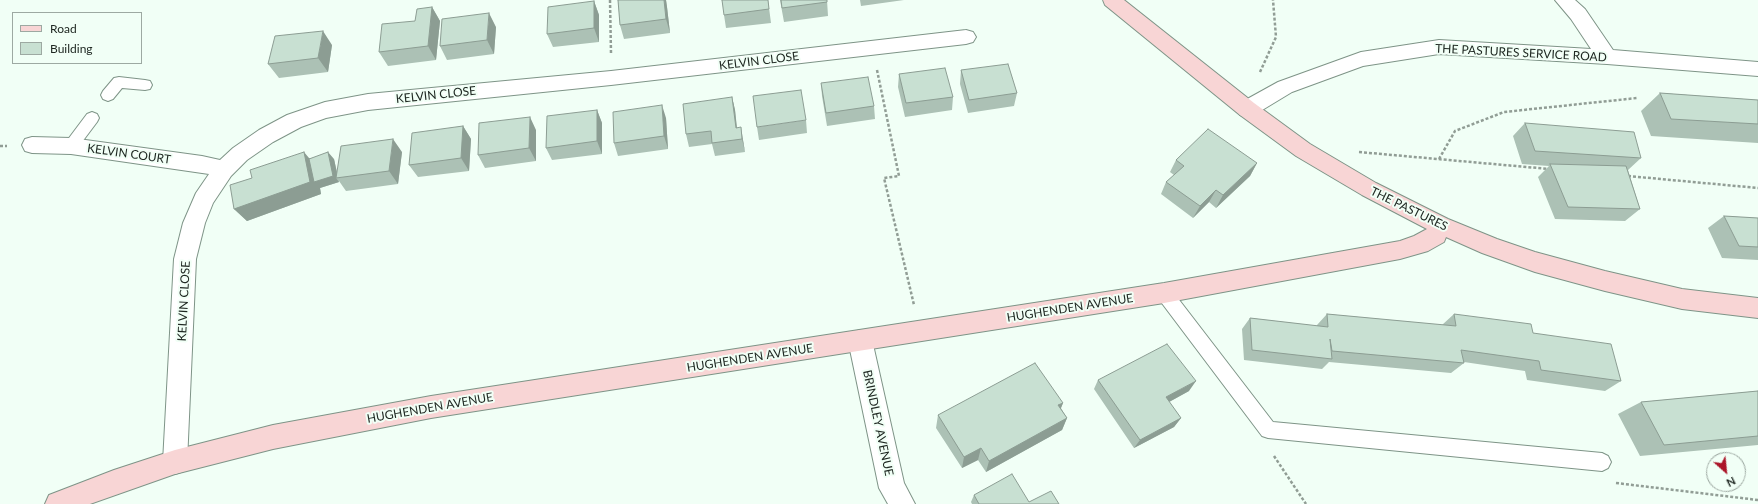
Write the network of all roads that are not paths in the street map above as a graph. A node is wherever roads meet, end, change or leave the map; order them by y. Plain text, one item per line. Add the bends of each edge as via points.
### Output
1 (1112, 0) edge
2 (1564, 0) edge
3 (966, 37) dead end
4 (1607, 57) junction
5 (1758, 68) edge
6 (145, 86) dead end
7 (108, 95) dead end
8 (1248, 109) junction
9 (92, 118) dead end
10 (32, 145) dead end
11 (71, 146) junction
12 (224, 170) junction
13 (1440, 225) junction
14 (1164, 293) junction
15 (1758, 308) edge
16 (860, 340) junction
17 (175, 462) junction
18 (1602, 462) dead end
19 (58, 504) edge
20 (902, 504) edge

1 - 8 street, THE PASTURES
2 - 4 street via 1578,14
3 - 12 street, KELVIN CLOSE via 611,78 368,102 325,110 294,121 240,154
4 - 5 street, THE PASTURES SERVICE ROAD
4 - 8 street, THE PASTURES SERVICE ROAD via 1439,47 1392,53 1361,59 1322,72 1285,87
6 - 7 lane via 119,82
8 - 13 street, THE PASTURES via 1303,150 1368,189
9 - 11 lane
10 - 11 street, KELVIN COURT
11 - 12 street, KELVIN COURT via 202,164
12 - 17 street, KELVIN CLOSE via 194,223 186,259
13 - 14 street, HUGHENDEN AVENUE via 1436,236 1400,250
13 - 15 street, THE PASTURES via 1535,262 1598,279 1682,299
14 - 16 street, HUGHENDEN AVENUE
14 - 18 lane via 1268,430
16 - 17 street, HUGHENDEN AVENUE via 431,407 274,437
16 - 20 street, BRINDLEY AVENUE via 892,488
17 - 19 street, HUGHENDEN AVENUE

